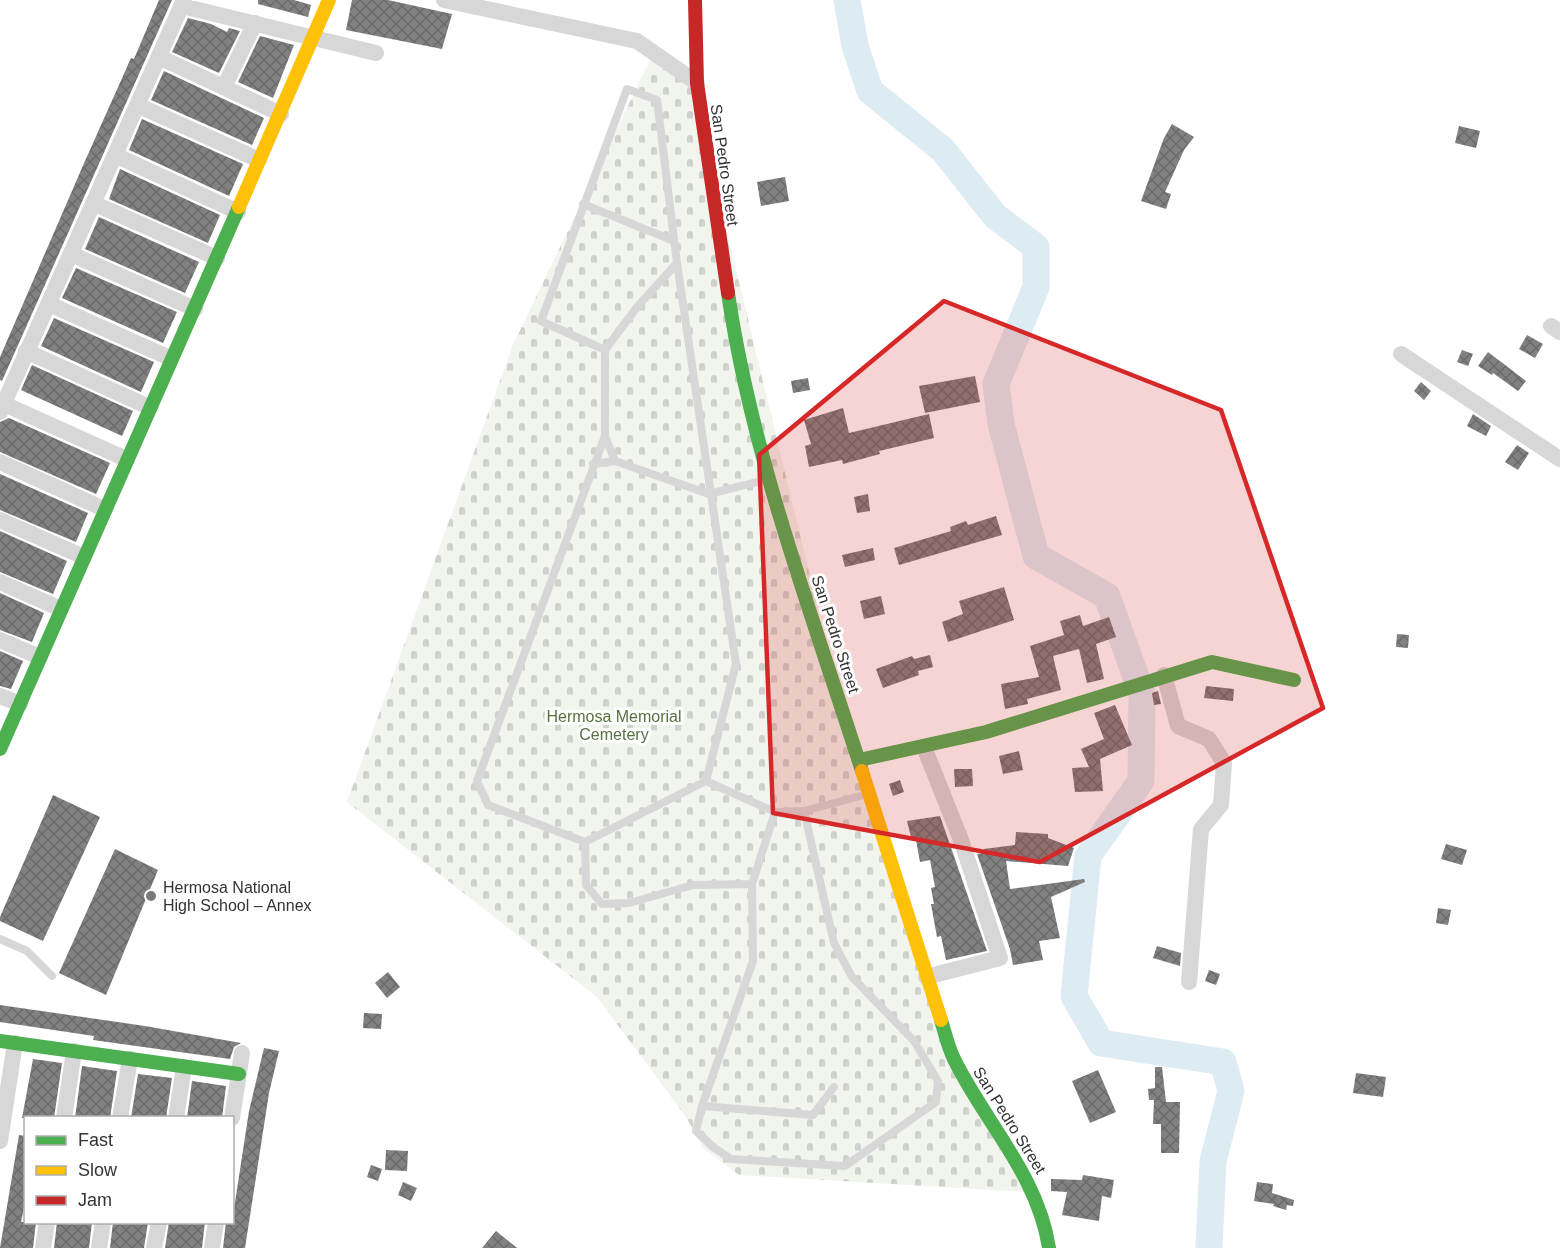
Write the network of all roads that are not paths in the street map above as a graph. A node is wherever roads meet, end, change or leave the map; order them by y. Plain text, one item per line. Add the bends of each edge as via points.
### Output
1 (329, 0) edge
2 (444, 0) edge
3 (695, 0) edge
4 (183, 3) edge
5 (255, 23) junction
6 (315, 37) junction
7 (376, 53) dead end
8 (159, 57) junction
9 (697, 83) junction
10 (224, 87) junction
11 (137, 105) junction
12 (280, 114) junction
13 (116, 155) junction
14 (259, 160) junction
15 (93, 203) junction
16 (583, 204) junction
17 (238, 212) junction
18 (674, 241) junction
19 (71, 254) junction
20 (217, 258) junction
21 (677, 263) junction
22 (49, 304) junction
23 (195, 309) junction
24 (605, 350) junction
25 (26, 351) junction
26 (1401, 354) dead end
27 (171, 358) junction
28 (149, 407) junction
29 (2, 408) edge
30 (605, 436) junction
31 (126, 459) junction
32 (1560, 459) edge
33 (615, 460) junction
34 (0, 462) edge
35 (593, 464) junction
36 (769, 479) junction
37 (709, 494) junction
38 (104, 509) junction
39 (0, 520) edge
40 (84, 557) junction
41 (0, 582) edge
42 (61, 609) junction
43 (0, 640) edge
44 (40, 657) junction
45 (1164, 675) junction
46 (1294, 680) dead end
47 (0, 696) edge
48 (20, 705) junction
49 (924, 747) junction
50 (0, 749) edge
51 (859, 760) junction
52 (706, 781) junction
53 (869, 794) junction
54 (775, 812) junction
55 (804, 812) junction
56 (585, 842) junction
57 (752, 884) junction
58 (0, 939) edge
59 (52, 976) dead end
60 (927, 977) junction
61 (1189, 982) dead end
62 (8, 1042) edge
63 (74, 1051) junction
64 (242, 1053) dead end
65 (130, 1059) junction
66 (184, 1067) junction
67 (239, 1074) junction
68 (834, 1087) dead end
69 (702, 1106) junction
70 (64, 1116) edge
71 (120, 1116) edge
72 (176, 1116) edge
73 (232, 1116) edge
74 (0, 1140) edge
75 (47, 1224) edge
76 (103, 1224) edge
77 (159, 1224) edge
78 (216, 1224) edge
79 (43, 1248) edge
80 (99, 1248) edge
81 (154, 1248) edge
82 (212, 1248) edge
83 (1048, 1248) edge

1 - 6 street
2 - 9 street via 637,41
3 - 9 street, San Pedro Street
4 - 5 street
4 - 8 street
5 - 6 street
5 - 10 street
6 - 7 street
6 - 12 street
8 - 10 street
8 - 11 street
9 - 36 street, San Pedro Street via 736,347
10 - 12 street
11 - 13 street
11 - 14 street
12 - 14 street
13 - 15 street
13 - 17 street
14 - 17 street
15 - 19 street
15 - 20 street
16 - 18 lane
16 - 18 lane via 627,89 657,100
16 - 24 lane via 541,321
17 - 20 street
18 - 21 lane
19 - 22 street
19 - 23 street
20 - 23 street
21 - 24 lane
21 - 37 lane
22 - 25 street
22 - 27 street
23 - 27 street
24 - 30 lane
25 - 28 street
25 - 29 street
26 - 32 street
27 - 28 street
28 - 31 street
29 - 31 street
30 - 33 lane
30 - 35 lane
31 - 38 street
33 - 35 lane
33 - 37 lane
34 - 38 street
35 - 56 lane via 477,781 488,805
36 - 37 lane
36 - 51 street, San Pedro Street
37 - 52 lane via 736,664
38 - 40 street
39 - 40 street
40 - 42 street
41 - 42 street
42 - 44 street
43 - 44 street
44 - 48 street
45 - 46 street via 1212,662
45 - 49 street via 986,732
45 - 61 street via 1178,726 1209,739 1224,763 1221,805 1201,829
47 - 48 street
48 - 50 street
49 - 51 street
49 - 60 street via 961,840 1000,958
51 - 53 street, San Pedro Street
52 - 54 lane
52 - 56 lane
53 - 55 lane
53 - 60 street, San Pedro Street
54 - 55 lane
54 - 57 lane
55 - 69 lane via 834,943 852,977 914,1041 938,1081 936,1102 845,1166 731,1159 696,1131
56 - 57 lane via 586,885 602,904 628,903 693,885
57 - 69 lane via 753,961
58 - 59 lane via 27,951
60 - 83 street, San Pedro Street via 953,1057 968,1088 1034,1190 1048,1231
62 - 63 street
62 - 74 street
63 - 65 street
63 - 70 street
64 - 67 street
65 - 66 street
65 - 71 street
66 - 67 street
66 - 72 street
67 - 73 street
68 - 69 lane via 813,1114
75 - 79 street
76 - 80 street
77 - 81 street
78 - 82 street

